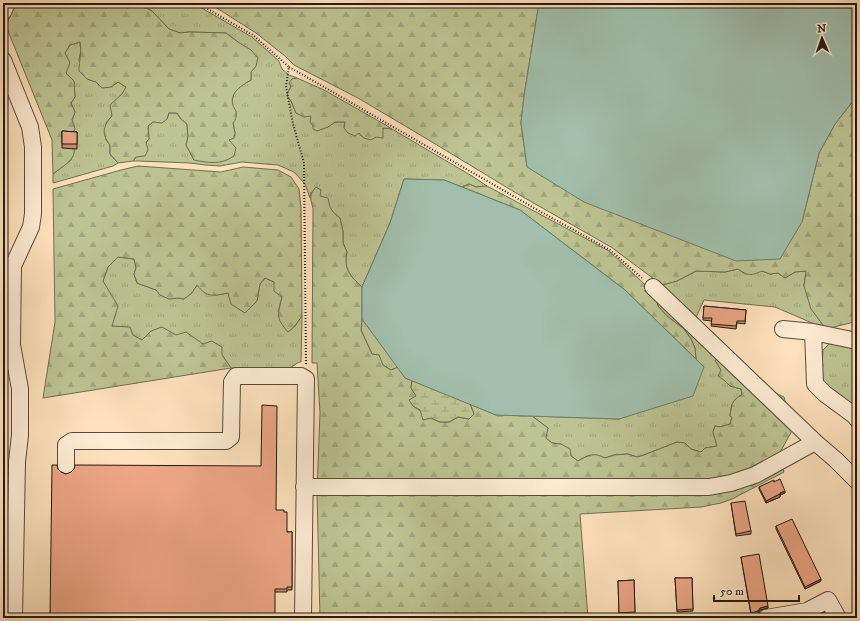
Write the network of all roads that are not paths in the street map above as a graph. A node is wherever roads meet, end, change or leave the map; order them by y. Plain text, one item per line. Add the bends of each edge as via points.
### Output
1 (8, 3) edge
2 (3, 12) edge
3 (3, 60) edge
4 (653, 287) road end
5 (783, 329) dead end
6 (813, 332) junction
7 (857, 341) edge
8 (856, 417) edge
9 (815, 442) junction
10 (66, 468) dead end
11 (857, 479) edge
12 (304, 487) junction
13 (14, 618) edge
14 (302, 618) edge
15 (766, 618) edge
16 (838, 618) edge

1 - 2 lane
3 - 13 lane via 30,127 33,147 31,227 13,266 12,345 20,388
4 - 9 lane
5 - 6 lane
6 - 7 lane
6 - 8 lane via 815,384
9 - 11 lane
9 - 12 lane via 755,475 709,487
10 - 12 lane via 66,444 72,441 226,441 231,437 232,382 236,376 301,376 306,379
12 - 14 lane
15 - 16 lane via 807,611 828,600

